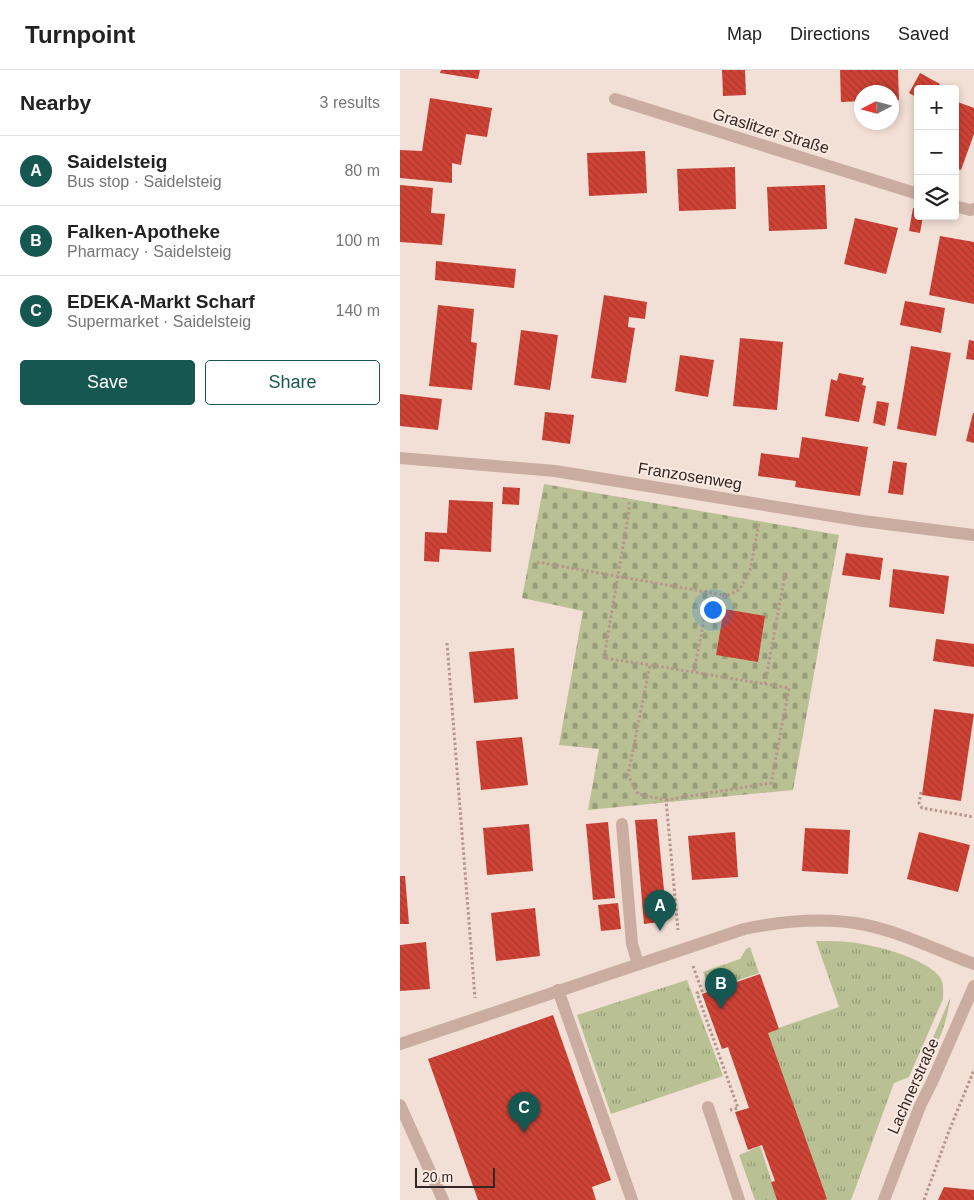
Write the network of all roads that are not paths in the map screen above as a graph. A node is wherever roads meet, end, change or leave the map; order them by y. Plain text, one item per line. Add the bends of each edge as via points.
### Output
1 (615, 99) dead end
2 (914, 193) edge
3 (959, 207) edge
4 (974, 209) edge
5 (400, 458) edge
6 (974, 535) edge
7 (622, 824) dead end
8 (638, 964) junction
9 (974, 964) edge
10 (974, 986) edge
11 (558, 990) junction
12 (400, 1044) edge
13 (400, 1105) edge
14 (709, 1112) road end
15 (442, 1200) edge
16 (632, 1200) edge
17 (739, 1200) edge
18 (884, 1200) edge

1 - 2 street, Graslitzer Straße
3 - 4 street
5 - 6 street, Franzosenweg via 554,471 863,521
7 - 8 street via 632,944
8 - 9 street via 756,927 779,923 837,922 892,932
8 - 11 street
10 - 18 street, Lachnerstraße via 920,1106
11 - 12 street
11 - 16 street
13 - 15 street
14 - 17 street

